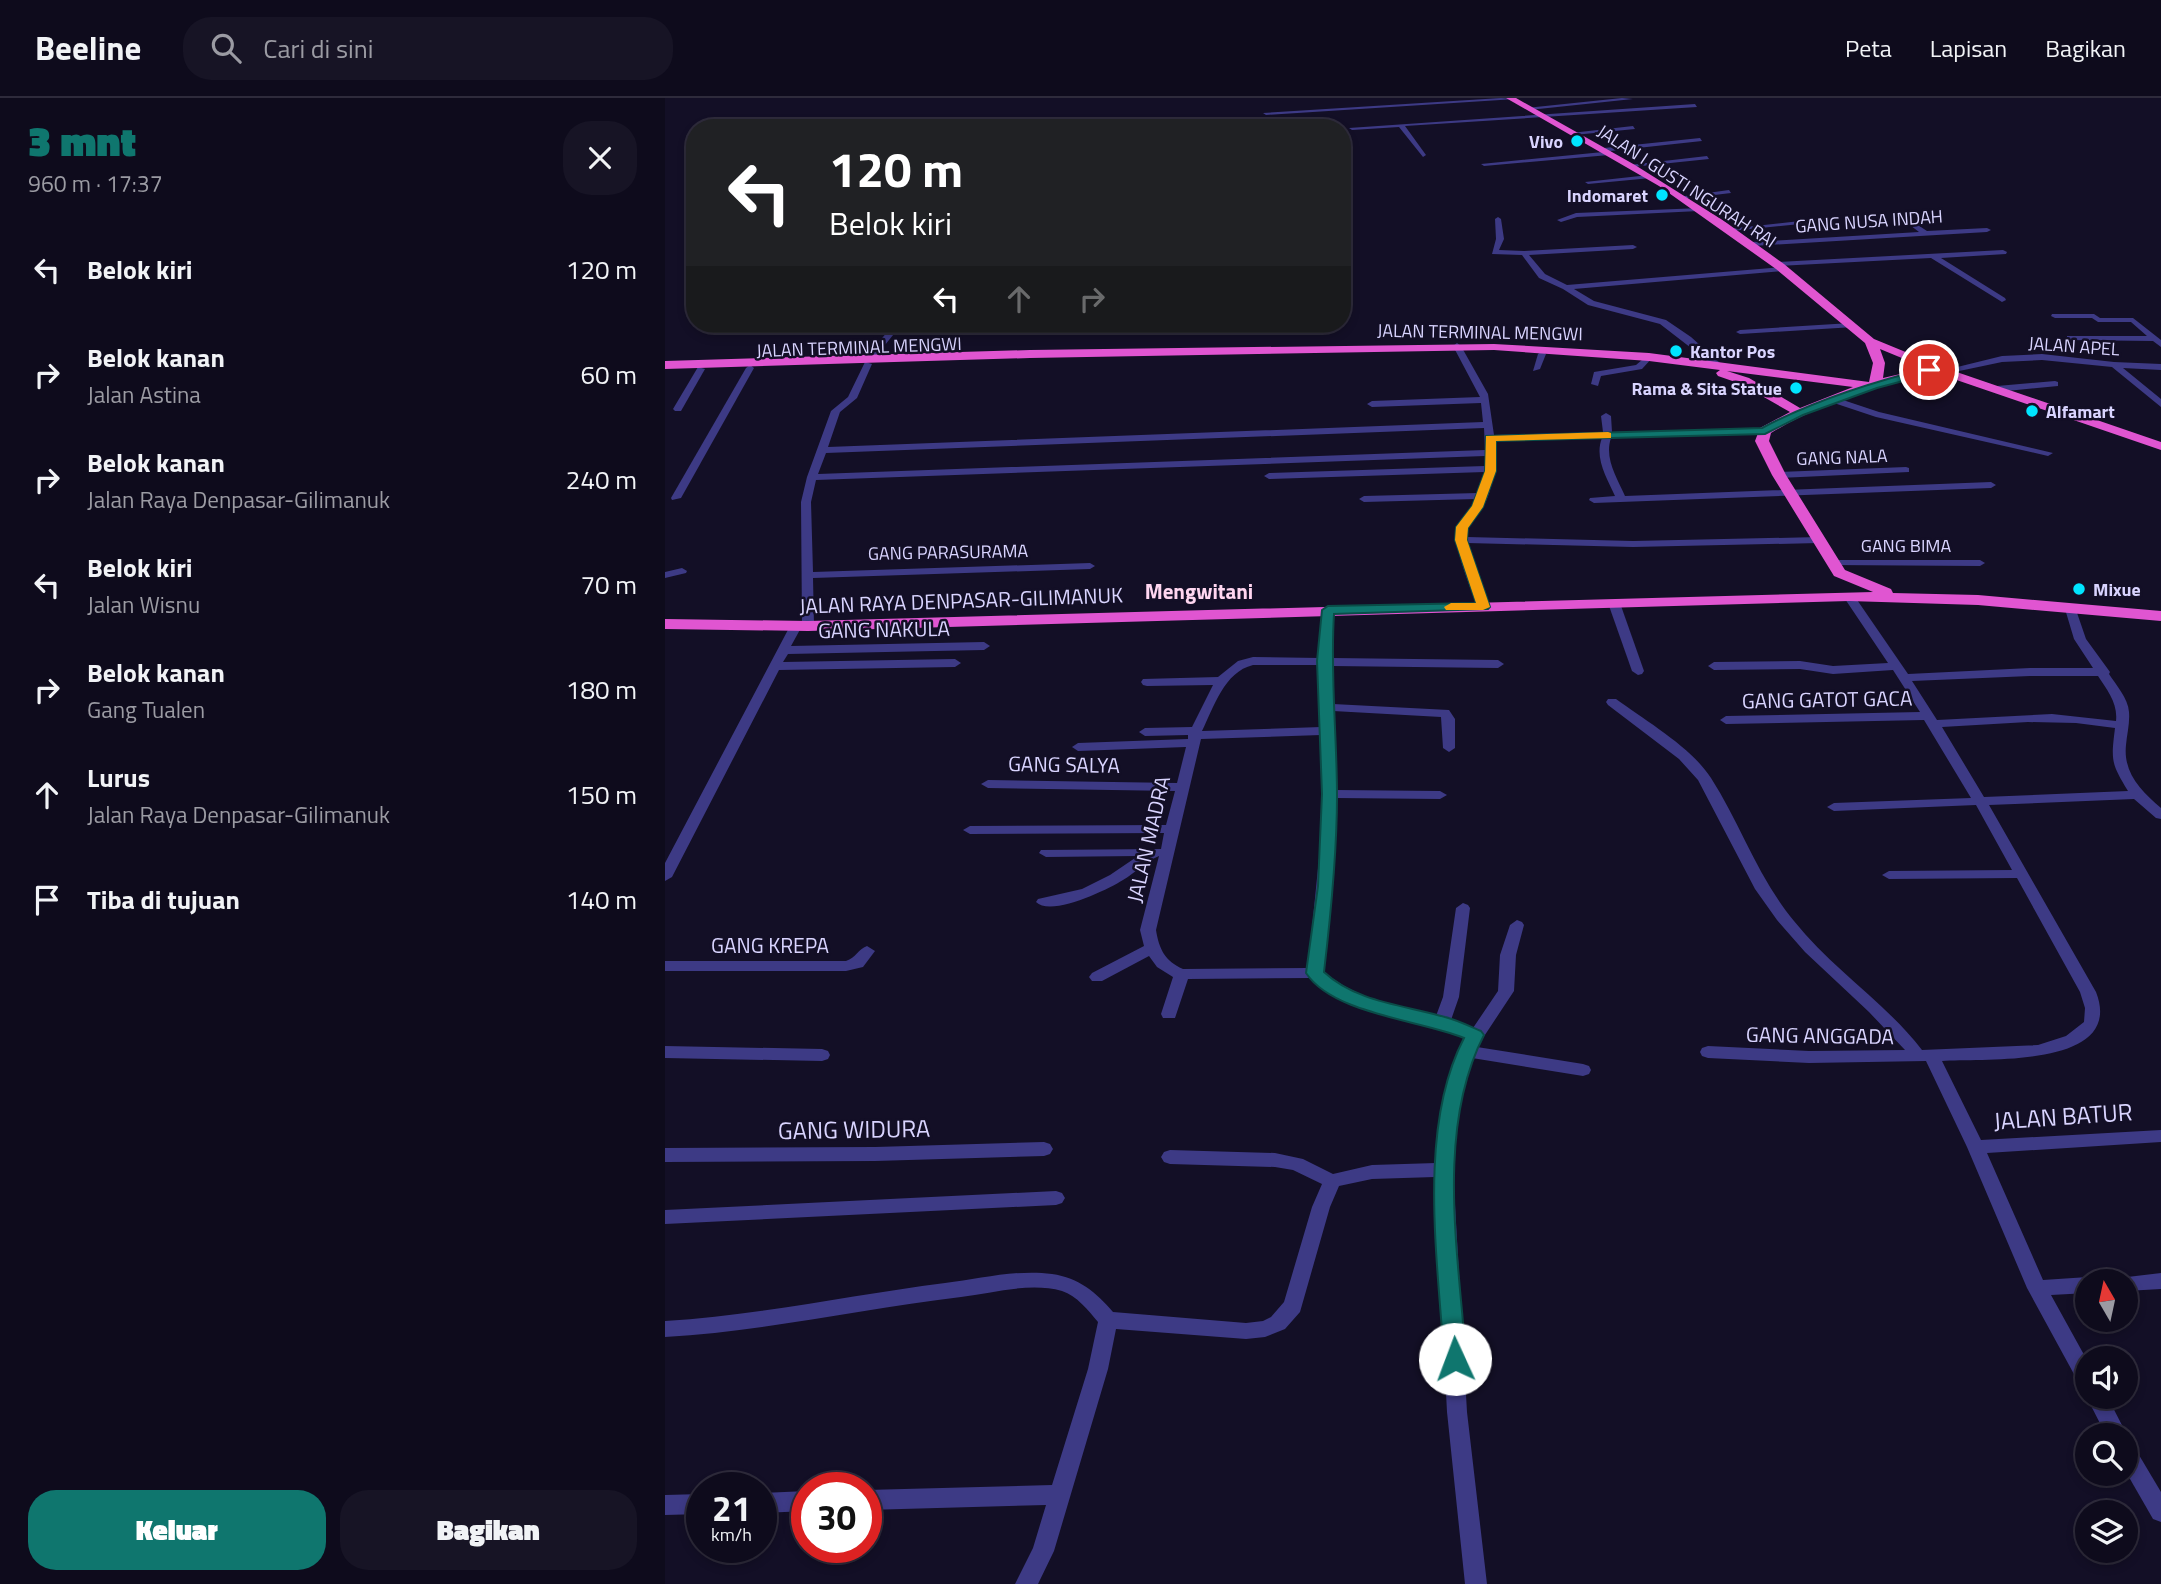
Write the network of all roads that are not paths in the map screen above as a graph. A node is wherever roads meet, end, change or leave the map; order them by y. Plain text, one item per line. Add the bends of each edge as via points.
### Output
1 (1388, 98) edge
2 (1512, 99) edge
3 (1630, 99) edge
4 (1394, 106) junction
5 (1695, 106) dead end
6 (1529, 108) junction
7 (1266, 113) dead end
8 (1547, 118) junction
9 (1404, 125) junction
10 (1352, 128) dead end
11 (1633, 128) dead end
12 (1574, 133) junction
13 (1700, 140) dead end
14 (1607, 151) junction
15 (1423, 155) dead end
16 (1660, 156) dead end
17 (1707, 158) dead end
18 (1621, 159) junction
19 (1534, 160) junction
20 (1484, 163) dead end
21 (1632, 165) junction
22 (1540, 167) dead end
23 (1649, 177) junction
24 (1588, 182) dead end
25 (1661, 184) junction
26 (1614, 187) dead end
27 (1729, 192) dead end
28 (1681, 197) junction
29 (1699, 209) junction
30 (1904, 218) dead end
31 (1498, 219) dead end
32 (1561, 220) dead end
33 (1818, 221) dead end
34 (1731, 229) junction
35 (1987, 230) dead end
36 (1924, 232) junction
37 (1752, 244) junction
38 (1633, 247) dead end
39 (1524, 253) junction
40 (2003, 253) dead end
41 (1933, 256) junction
42 (1780, 267) junction
43 (1566, 287) junction
44 (2002, 300) dead end
45 (2129, 311) dead end
46 (2055, 316) dead end
47 (1851, 325) junction
48 (1740, 332) dead end
49 (891, 333) edge
50 (2070, 338) dead end
51 (2159, 339) edge
52 (1870, 341) junction
53 (1457, 349) junction
54 (1542, 354) junction
55 (1647, 360) junction
56 (869, 361) junction
57 (1717, 365) junction
58 (2114, 365) junction
59 (2161, 367) edge
60 (665, 368) edge
61 (750, 368) junction
62 (701, 369) junction
63 (1536, 369) dead end
64 (1945, 371) junction
65 (1595, 384) dead end
66 (2055, 384) dead end
67 (1873, 386) junction
68 (1997, 389) junction
69 (1485, 400) junction
70 (1834, 400) junction
71 (1372, 404) dead end
72 (2161, 404) edge
73 (678, 409) dead end
74 (1799, 412) junction
75 (1606, 416) dead end
76 (1488, 425) junction
77 (1765, 431) junction
78 (1608, 435) junction
79 (1490, 438) junction
80 (2161, 446) edge
81 (822, 450) junction
82 (1490, 453) junction
83 (2048, 453) dead end
84 (1490, 469) junction
85 (1906, 470) dead end
86 (1779, 475) junction
87 (1269, 476) dead end
88 (811, 477) junction
89 (1991, 485) dead end
90 (1790, 494) junction
91 (1483, 496) junction
92 (676, 498) dead end
93 (1364, 499) dead end
94 (1594, 500) dead end
95 (1622, 500) junction
96 (1822, 537) junction
97 (1461, 540) junction
98 (1980, 563) dead end
99 (1090, 566) dead end
100 (1836, 568) junction
101 (682, 571) dead end
102 (665, 575) edge
103 (807, 575) junction
104 (1849, 596) junction
105 (1904, 597) junction
106 (1804, 598) junction
107 (1614, 603) junction
108 (1483, 607) junction
109 (2071, 609) junction
110 (1328, 610) junction
111 (2161, 616) edge
112 (665, 624) edge
113 (802, 626) junction
114 (984, 646) dead end
115 (785, 650) junction
116 (1324, 661) junction
117 (955, 663) dead end
118 (1498, 664) dead end
119 (777, 666) junction
120 (1714, 666) dead end
121 (1638, 671) dead end
122 (1901, 672) junction
123 (2103, 672) junction
124 (1221, 681) junction
125 (1147, 682) dead end
126 (1612, 702) dead end
127 (1326, 707) junction
128 (1726, 720) dead end
129 (1931, 720) junction
130 (2122, 726) junction
131 (1327, 731) junction
132 (1145, 732) dead end
133 (1194, 736) junction
134 (1078, 747) dead end
135 (1448, 748) dead end
136 (988, 784) dead end
137 (1181, 787) junction
138 (1329, 794) junction
139 (2137, 794) junction
140 (1440, 795) dead end
141 (1979, 802) junction
142 (1834, 807) dead end
143 (2161, 815) edge
144 (1173, 829) junction
145 (970, 830) dead end
146 (1160, 852) junction
147 (1046, 853) dead end
148 (2022, 874) junction
149 (1889, 875) dead end
150 (665, 877) edge
151 (1043, 902) dead end
152 (1463, 908) dead end
153 (1517, 925) dead end
154 (1151, 949) junction
155 (867, 951) dead end
156 (665, 966) edge
157 (1315, 973) junction
158 (1182, 974) junction
159 (1097, 978) dead end
160 (1169, 1014) dead end
161 (1441, 1022) junction
162 (1470, 1043) junction
163 (665, 1052) edge
164 (1708, 1052) dead end
165 (822, 1055) dead end
166 (1925, 1057) junction
167 (1583, 1070) dead end
168 (2161, 1136) edge
169 (1976, 1147) junction
170 (1044, 1149) dead end
171 (665, 1155) edge
172 (1170, 1157) dead end
173 (1444, 1170) junction
174 (1332, 1181) junction
175 (1056, 1198) dead end
176 (665, 1217) edge
177 (2161, 1281) edge
178 (2139, 1282) edge
179 (2075, 1286) edge
180 (2037, 1288) junction
181 (1108, 1320) junction
182 (665, 1329) edge
183 (2075, 1357) edge
184 (2138, 1473) edge
185 (1060, 1495) junction
186 (882, 1500) edge
187 (686, 1504) edge
188 (665, 1505) edge
189 (2161, 1512) edge
190 (1026, 1584) edge
191 (1476, 1584) edge

1 - 4 street
2 - 4 street
2 - 6 highway, JALAN I GUSTI NGURAH RAI
3 - 6 street
4 - 7 street
4 - 9 street
5 - 8 street
6 - 8 highway, JALAN I GUSTI NGURAH RAI
8 - 9 street
8 - 12 highway, JALAN I GUSTI NGURAH RAI
9 - 10 street
9 - 15 street
11 - 12 street
12 - 14 highway, JALAN I GUSTI NGURAH RAI
13 - 14 street
14 - 18 highway, JALAN I GUSTI NGURAH RAI
14 - 19 street
16 - 18 street
17 - 21 street
18 - 21 highway, JALAN I GUSTI NGURAH RAI
19 - 20 street
19 - 22 street
21 - 23 highway, JALAN I GUSTI NGURAH RAI
23 - 24 street
23 - 25 highway, JALAN I GUSTI NGURAH RAI
25 - 26 street
25 - 28 highway, JALAN I GUSTI NGURAH RAI
27 - 28 street
28 - 29 highway, JALAN I GUSTI NGURAH RAI
29 - 32 street via 1576,215
29 - 34 highway, JALAN I GUSTI NGURAH RAI
30 - 36 street
31 - 39 street via 1500,239 1495,252
33 - 34 street
34 - 37 highway, JALAN I GUSTI NGURAH RAI
35 - 36 street, GANG NUSA INDAH
36 - 37 street, GANG NUSA INDAH
37 - 42 highway, JALAN I GUSTI NGURAH RAI
38 - 39 street
39 - 43 street via 1542,276
40 - 41 street
41 - 42 street
41 - 44 street
42 - 43 street
42 - 47 highway, JALAN I GUSTI NGURAH RAI
43 - 57 street via 1591,303 1663,322
45 - 51 street
46 - 51 street via 2133,320
47 - 48 street
47 - 52 highway, JALAN I GUSTI NGURAH RAI
49 - 56 street
50 - 51 street
52 - 64 highway, JALAN I GUSTI NGURAH RAI
52 - 67 highway via 1880,358
53 - 54 highway, JALAN TERMINAL MENGWI
53 - 55 highway, JALAN TERMINAL MENGWI
53 - 56 highway, JALAN TERMINAL MENGWI
53 - 69 street via 1481,385
54 - 55 highway, JALAN TERMINAL MENGWI
54 - 63 street
55 - 57 highway, JALAN TERMINAL MENGWI
55 - 65 street via 1639,368 1597,374
55 - 74 highway, JALAN TERMINAL MENGWI via 1732,375
56 - 60 highway, JALAN TERMINAL MENGWI
56 - 61 highway, JALAN TERMINAL MENGWI
56 - 81 street via 852,398 836,411
57 - 67 highway, JALAN TERMINAL MENGWI
58 - 59 street, JALAN APEL
58 - 64 street, JALAN APEL via 2036,357
58 - 72 street
60 - 62 highway, JALAN TERMINAL MENGWI
61 - 62 highway, JALAN TERMINAL MENGWI
61 - 92 street
62 - 73 street
64 - 67 highway via 1912,373
64 - 68 highway
66 - 68 street
67 - 70 highway
68 - 80 highway
69 - 71 street
69 - 76 street
70 - 74 highway
70 - 83 street
74 - 77 highway
75 - 78 street
76 - 79 street
76 - 81 street
77 - 78 street
77 - 86 highway via 1762,441
78 - 79 street
78 - 95 street via 1603,455
79 - 82 street
81 - 88 street
82 - 84 street
82 - 88 street
84 - 87 street
84 - 91 street
85 - 86 street, GANG NALA
86 - 90 highway
88 - 103 street via 806,502
89 - 90 street
90 - 95 street
90 - 96 highway
91 - 93 street
91 - 97 street via 1462,527
94 - 95 street
96 - 97 street via 1633,544
96 - 100 highway
97 - 108 street
98 - 100 street, GANG BIMA
99 - 103 street, GANG PARASURAMA
100 - 105 highway
100 - 106 highway, JALAN RAYA DENPASAR-GILIMANUK via 1832,583
101 - 102 street
103 - 113 street
104 - 105 highway, JALAN RAYA DENPASAR-GILIMANUK
104 - 106 highway, JALAN RAYA DENPASAR-GILIMANUK
104 - 122 street
105 - 109 highway, JALAN RAYA DENPASAR-GILIMANUK
106 - 107 highway, JALAN RAYA DENPASAR-GILIMANUK
107 - 108 highway, JALAN RAYA DENPASAR-GILIMANUK
107 - 121 street
108 - 110 highway, JALAN RAYA DENPASAR-GILIMANUK
109 - 111 highway, JALAN RAYA DENPASAR-GILIMANUK
109 - 123 street via 2080,639
110 - 113 highway, JALAN RAYA DENPASAR-GILIMANUK
110 - 116 street
112 - 113 highway, JALAN RAYA DENPASAR-GILIMANUK
113 - 115 street
114 - 115 street, GANG NAKULA
115 - 119 street
116 - 118 street
116 - 124 street via 1254,661 1242,664
116 - 127 street
117 - 119 street
119 - 150 street
120 - 122 street via 1800,665
122 - 123 street
122 - 129 street
123 - 130 street via 2118,697
124 - 125 street
124 - 133 street, JALAN MADRA
126 - 166 street via 1684,756 1705,778 1773,905 1796,933
127 - 131 street
127 - 135 street via 1445,713 1450,719
128 - 129 street, GANG GATOT GACA
129 - 130 street, GANG GATOT GACA via 2099,720
129 - 141 street
130 - 139 street via 2120,767
131 - 133 street
131 - 138 street
132 - 133 street
133 - 134 street
133 - 137 street, JALAN MADRA
136 - 137 street, GANG SALYA
137 - 144 street, JALAN MADRA
138 - 140 street
138 - 157 street via 1327,886
139 - 141 street
139 - 143 street
141 - 142 street
141 - 148 street
144 - 145 street
144 - 146 street, JALAN MADRA
146 - 147 street
146 - 151 street via 1108,883 1070,898
146 - 154 street, JALAN MADRA via 1148,930
148 - 149 street
148 - 166 street, GANG ANGGADA via 2088,992 2094,1020 2084,1032 2057,1046
152 - 161 street via 1451,997
153 - 162 street via 1508,955 1506,991
154 - 158 street via 1159,962
154 - 159 street
155 - 156 street, GANG KREPA via 861,961 846,966
157 - 158 street
157 - 161 street via 1330,988 1357,999
158 - 160 street
161 - 162 street
162 - 167 street
162 - 173 street via 1451,1103
163 - 165 street
164 - 166 street, GANG ANGGADA
166 - 169 street
168 - 169 street, JALAN BATUR
169 - 180 street, JALAN BATUR
170 - 171 street, GANG WIDURA
172 - 174 street via 1275,1160 1297,1164
173 - 174 street via 1372,1172
173 - 191 street via 1457,1412
174 - 181 street via 1293,1306 1278,1322 1245,1331
175 - 176 street
177 - 178 street
179 - 180 street
180 - 183 street, JALAN BATUR
181 - 182 street via 1084,1294 1046,1281 916,1294 717,1327
181 - 185 street
184 - 189 street
185 - 186 street
185 - 190 street via 1043,1551
187 - 188 street

